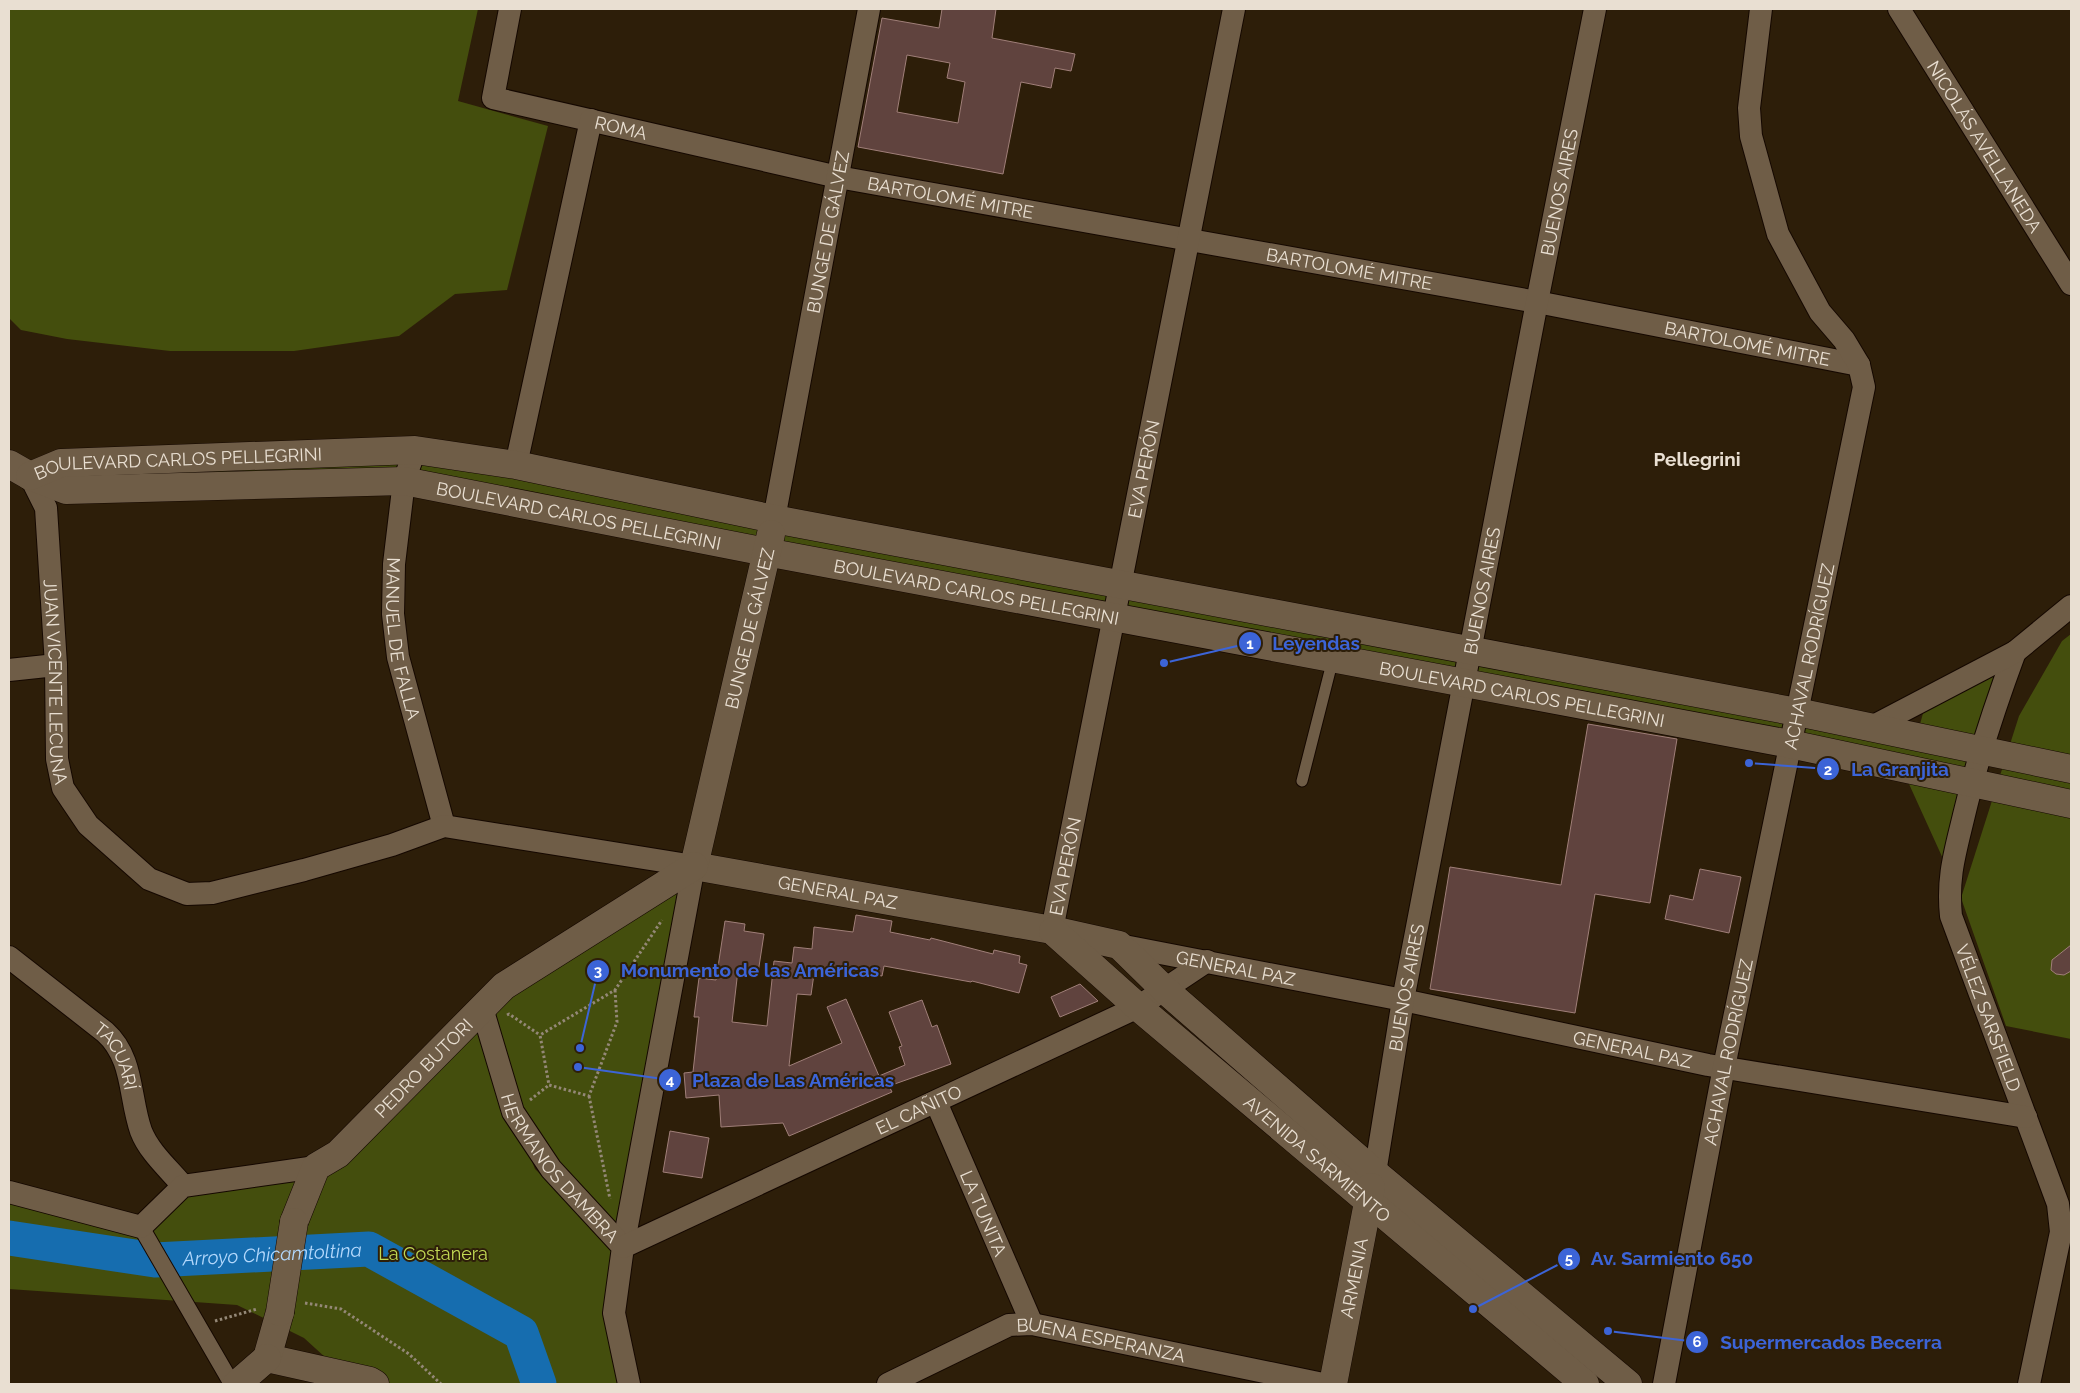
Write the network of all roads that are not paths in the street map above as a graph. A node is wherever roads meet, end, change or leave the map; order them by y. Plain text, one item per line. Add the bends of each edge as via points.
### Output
1 (510, 9) edge
2 (869, 9) edge
3 (1234, 9) edge
4 (1595, 9) edge
5 (1761, 9) edge
6 (1899, 9) edge
7 (591, 120) junction
8 (838, 176) junction
9 (1187, 240) junction
10 (2071, 284) edge
11 (1536, 302) junction
12 (1860, 364) junction
13 (415, 450) junction
14 (9, 458) edge
15 (516, 465) junction
16 (19, 470) edge
17 (404, 481) junction
18 (774, 519) junction
19 (766, 552) junction
20 (1121, 584) junction
21 (2071, 606) edge
22 (1115, 617) junction
23 (1471, 652) junction
24 (2015, 652) junction
25 (1332, 659) junction
26 (56, 665) junction
27 (9, 670) edge
28 (1465, 684) junction
29 (1797, 712) junction
30 (1868, 728) junction
31 (1790, 744) junction
32 (1980, 750) junction
33 (2071, 769) edge
34 (1302, 781) dead end
35 (1972, 781) junction
36 (2071, 804) edge
37 (444, 826) junction
38 (694, 866) junction
39 (1052, 930) junction
40 (1119, 944) junction
41 (9, 957) edge
42 (1207, 961) junction
43 (1165, 990) junction
44 (1403, 1000) junction
45 (1138, 1007) junction
46 (485, 1019) junction
47 (1724, 1067) junction
48 (936, 1102) junction
49 (2026, 1117) junction
50 (316, 1167) junction
51 (1375, 1173) junction
52 (183, 1186) junction
53 (9, 1192) edge
54 (1368, 1202) junction
55 (141, 1227) junction
56 (624, 1247) junction
57 (1032, 1324) junction
58 (267, 1358) junction
59 (902, 1381) edge
60 (232, 1384) edge
61 (237, 1384) edge
62 (374, 1384) edge
63 (628, 1384) edge
64 (1323, 1384) edge
65 (1333, 1384) edge
66 (1585, 1384) edge
67 (1628, 1384) edge
68 (1664, 1384) edge
69 (2029, 1384) edge

1 - 7 street, ROMA via 493,98
2 - 8 street, BUNGE DE GÁLVEZ
3 - 9 street, EVA PERÓN
4 - 11 street, BUENOS AIRES
5 - 12 street, ACHAVAL RODRÍGUEZ via 1749,108 1751,136 1778,234 1820,312
6 - 10 street, NICOLÁS AVELLANEDA
7 - 8 street, ROMA
7 - 15 street
8 - 9 street, BARTOLOMÉ MITRE
8 - 18 street, BUNGE DE GÁLVEZ
9 - 11 street, BARTOLOMÉ MITRE
9 - 20 street, EVA PERÓN
11 - 12 street, BARTOLOMÉ MITRE
11 - 23 street, BUENOS AIRES
12 - 29 street, ACHAVAL RODRÍGUEZ via 1864,387
13 - 15 street, BOULEVARD CARLOS PELLEGRINI
13 - 16 street, BOULEVARD CARLOS PELLEGRINI via 61,463
13 - 17 street, MANUEL DE FALLA
14 - 16 street
15 - 18 street, BOULEVARD CARLOS PELLEGRINI
16 - 17 street, BOULEVARD CARLOS PELLEGRINI via 66,490
16 - 26 street, JUAN VICENTE LECUNA via 46,508
17 - 19 street, BOULEVARD CARLOS PELLEGRINI
17 - 37 street, MANUEL DE FALLA via 394,564 398,657
18 - 19 street, BUNGE DE GÁLVEZ
18 - 20 street, BOULEVARD CARLOS PELLEGRINI
19 - 22 street, BOULEVARD CARLOS PELLEGRINI
19 - 38 street, BUNGE DE GÁLVEZ
20 - 22 street, EVA PERÓN
20 - 23 street, BOULEVARD CARLOS PELLEGRINI
21 - 24 street
22 - 25 street, BOULEVARD CARLOS PELLEGRINI
22 - 39 street, EVA PERÓN
23 - 28 street, BUENOS AIRES
23 - 29 street, BOULEVARD CARLOS PELLEGRINI
24 - 30 street
24 - 32 street, VÉLEZ SARSFIELD
25 - 28 street, BOULEVARD CARLOS PELLEGRINI
25 - 34 lane
26 - 27 street
26 - 37 street, JUAN VICENTE LECUNA via 56,759 63,788 88,825 156,882 187,894 212,892 392,845
28 - 31 street, BOULEVARD CARLOS PELLEGRINI
28 - 44 street, BUENOS AIRES
29 - 30 street, BOULEVARD CARLOS PELLEGRINI
29 - 31 street, ACHAVAL RODRÍGUEZ
30 - 32 street, BOULEVARD CARLOS PELLEGRINI
31 - 35 street, BOULEVARD CARLOS PELLEGRINI
31 - 47 street, ACHAVAL RODRÍGUEZ
32 - 33 street, BOULEVARD CARLOS PELLEGRINI
32 - 35 street, VÉLEZ SARSFIELD
35 - 36 street, BOULEVARD CARLOS PELLEGRINI
35 - 49 street, VÉLEZ SARSFIELD via 1950,875 1951,916
37 - 38 street, GENERAL PAZ
38 - 39 street, GENERAL PAZ
38 - 46 street, PEDRO BUTORI via 504,986
38 - 56 street, BUNGE DE GÁLVEZ
39 - 40 street, GENERAL PAZ
39 - 45 street, AVENIDA SARMIENTO
40 - 42 street, GENERAL PAZ
40 - 43 street, AVENIDA SARMIENTO
41 - 52 street, TACUARÍ via 106,1032 118,1045 127,1066 142,1132 153,1151
42 - 43 street, EL CAÑITO
42 - 44 street, GENERAL PAZ
43 - 45 street, EL CAÑITO
43 - 51 street, AVENIDA SARMIENTO
44 - 47 street, GENERAL PAZ
44 - 51 street, BUENOS AIRES
45 - 48 street, EL CAÑITO
45 - 54 street, AVENIDA SARMIENTO
46 - 50 street, PEDRO BUTORI via 338,1154
46 - 56 street, HERMANOS DAMBRA via 513,1112 551,1169
47 - 49 street, GENERAL PAZ
47 - 68 street, ACHAVAL RODRÍGUEZ
48 - 56 street, EL CAÑITO
48 - 57 street, LA TUNITA
49 - 69 street, VÉLEZ SARSFIELD via 2058,1204 2061,1232
50 - 52 street, PEDRO BUTORI
50 - 58 street, bridge via 294,1222 280,1307
51 - 54 street, ARMENIA
51 - 67 street, AVENIDA SARMIENTO
52 - 55 street
53 - 55 street
54 - 65 street, ARMENIA
54 - 66 street, AVENIDA SARMIENTO
55 - 60 street
56 - 63 street, HERMANOS DAMBRA via 614,1312
57 - 59 street, BUENA ESPERANZA via 1009,1325
57 - 64 street, BUENA ESPERANZA
58 - 61 street
58 - 62 street

